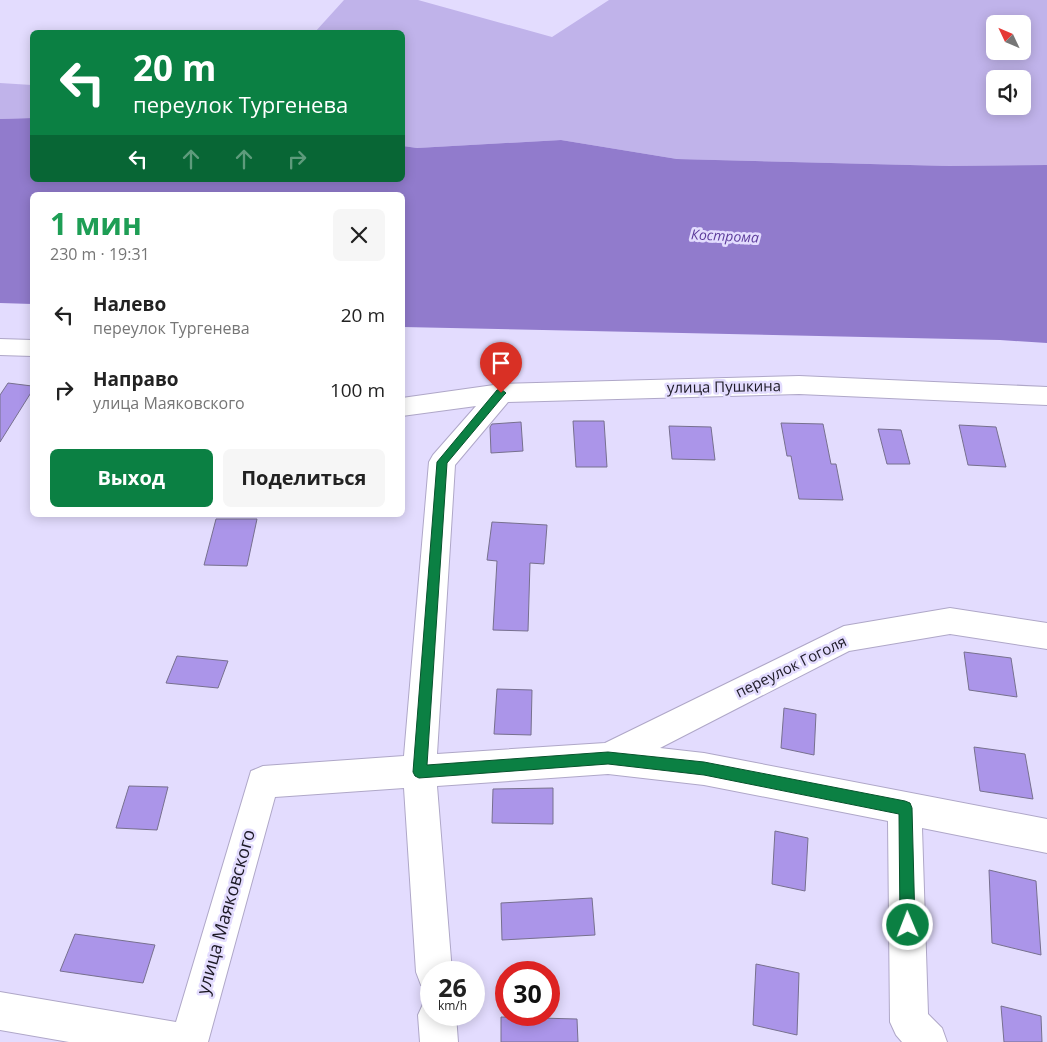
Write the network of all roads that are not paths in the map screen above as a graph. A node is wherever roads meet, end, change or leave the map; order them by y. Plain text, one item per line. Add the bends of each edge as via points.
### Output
1 (0, 347) edge
2 (30, 348) edge
3 (501, 393) junction
4 (1047, 396) edge
5 (405, 407) edge
6 (1047, 636) edge
7 (608, 758) junction
8 (419, 772) junction
9 (905, 808) junction
10 (1047, 836) edge
11 (433, 961) edge
12 (0, 1010) edge
13 (439, 1026) edge
14 (178, 1042) edge
15 (189, 1042) edge
16 (440, 1042) edge
17 (928, 1042) edge

1 - 2 street
3 - 4 street, улица Пушкина via 799,385
3 - 5 street, улица Пушкина
3 - 8 street via 442,462
6 - 7 street, переулок Гоголя via 950,622 844,639
7 - 8 street
7 - 9 street via 704,769
8 - 11 street
8 - 15 street, улица Маяковского via 263,782
9 - 10 street
9 - 17 street via 910,1022
12 - 14 street
13 - 16 street

